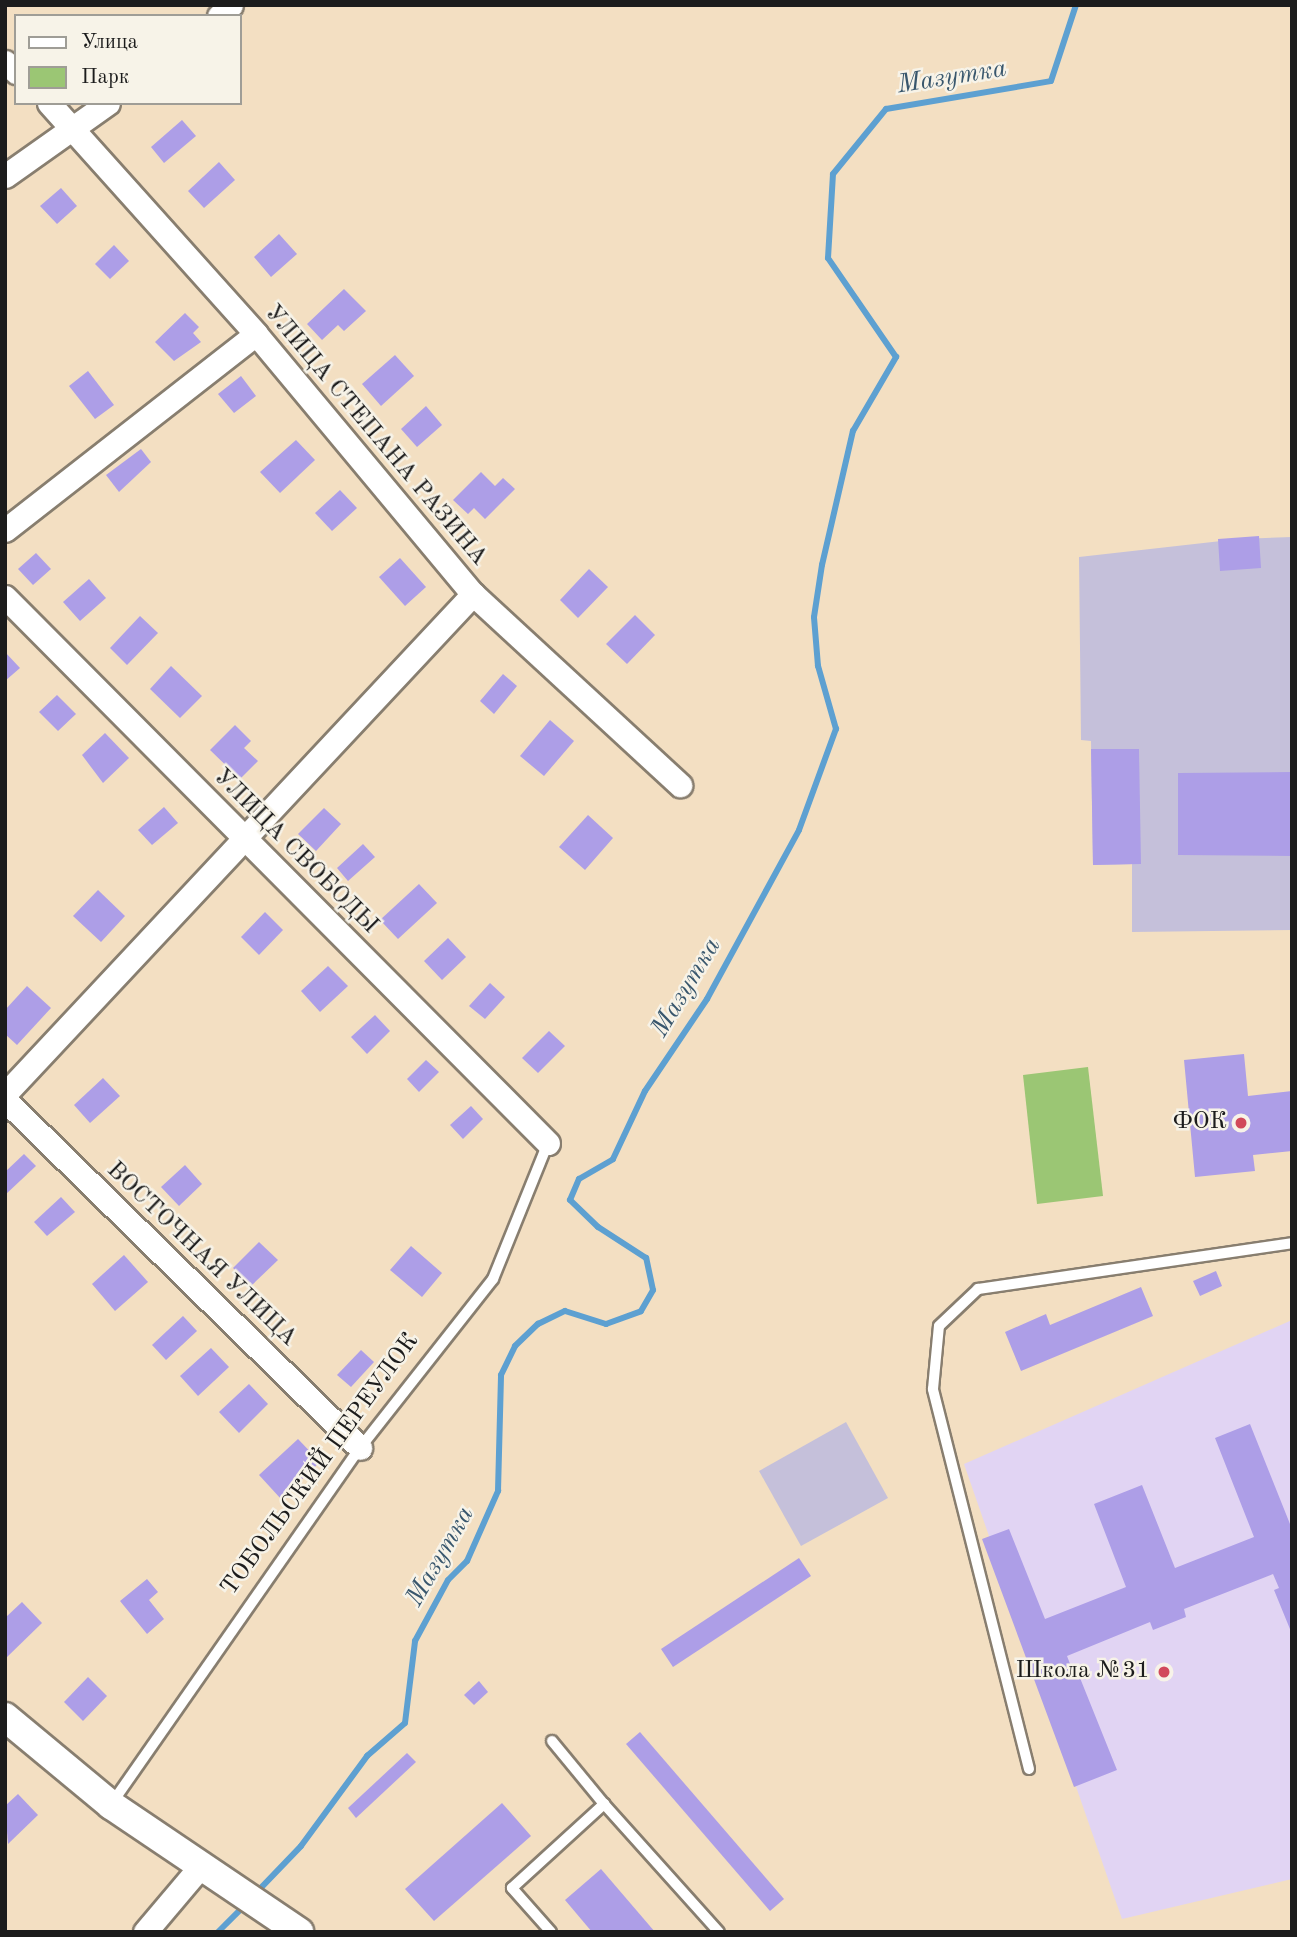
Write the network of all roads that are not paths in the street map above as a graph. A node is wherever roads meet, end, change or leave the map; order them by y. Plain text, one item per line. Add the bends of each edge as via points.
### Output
1 (51, 105) edge
2 (105, 105) edge
3 (76, 128) junction
4 (5, 176) edge
5 (256, 334) junction
6 (5, 530) edge
7 (473, 594) junction
8 (5, 597) edge
9 (680, 785) dead end
10 (246, 840) junction
11 (5, 1094) edge
12 (5, 1100) edge
13 (548, 1143) joint
14 (1292, 1243) edge
15 (360, 1448) junction
16 (5, 1717) edge
17 (552, 1741) dead end
18 (1029, 1769) dead end
19 (604, 1804) junction
20 (111, 1805) junction
21 (200, 1867) junction
22 (145, 1932) edge
23 (299, 1932) edge
24 (551, 1932) edge
25 (719, 1932) edge

1 - 3 street, УЛИЦА СТЕПАНА РАЗИНА
2 - 3 street
3 - 4 street
3 - 5 street, УЛИЦА СТЕПАНА РАЗИНА
5 - 6 street
5 - 7 street, УЛИЦА СТЕПАНА РАЗИНА
7 - 9 street, УЛИЦА СТЕПАНА РАЗИНА
7 - 10 street
8 - 10 street, УЛИЦА СВОБОДЫ
10 - 11 street
10 - 13 street, УЛИЦА СВОБОДЫ
12 - 15 street, ВОСТОЧНАЯ УЛИЦА
13 - 15 lane, ТОБОЛЬСКИЙ ПЕРЕУЛОК via 494,1279
14 - 18 lane via 978,1289 939,1326 933,1389
15 - 20 lane, ТОБОЛЬСКИЙ ПЕРЕУЛОК
16 - 20 street
17 - 19 lane
19 - 24 lane via 512,1888
19 - 25 lane
20 - 21 street
21 - 22 street
21 - 23 street

